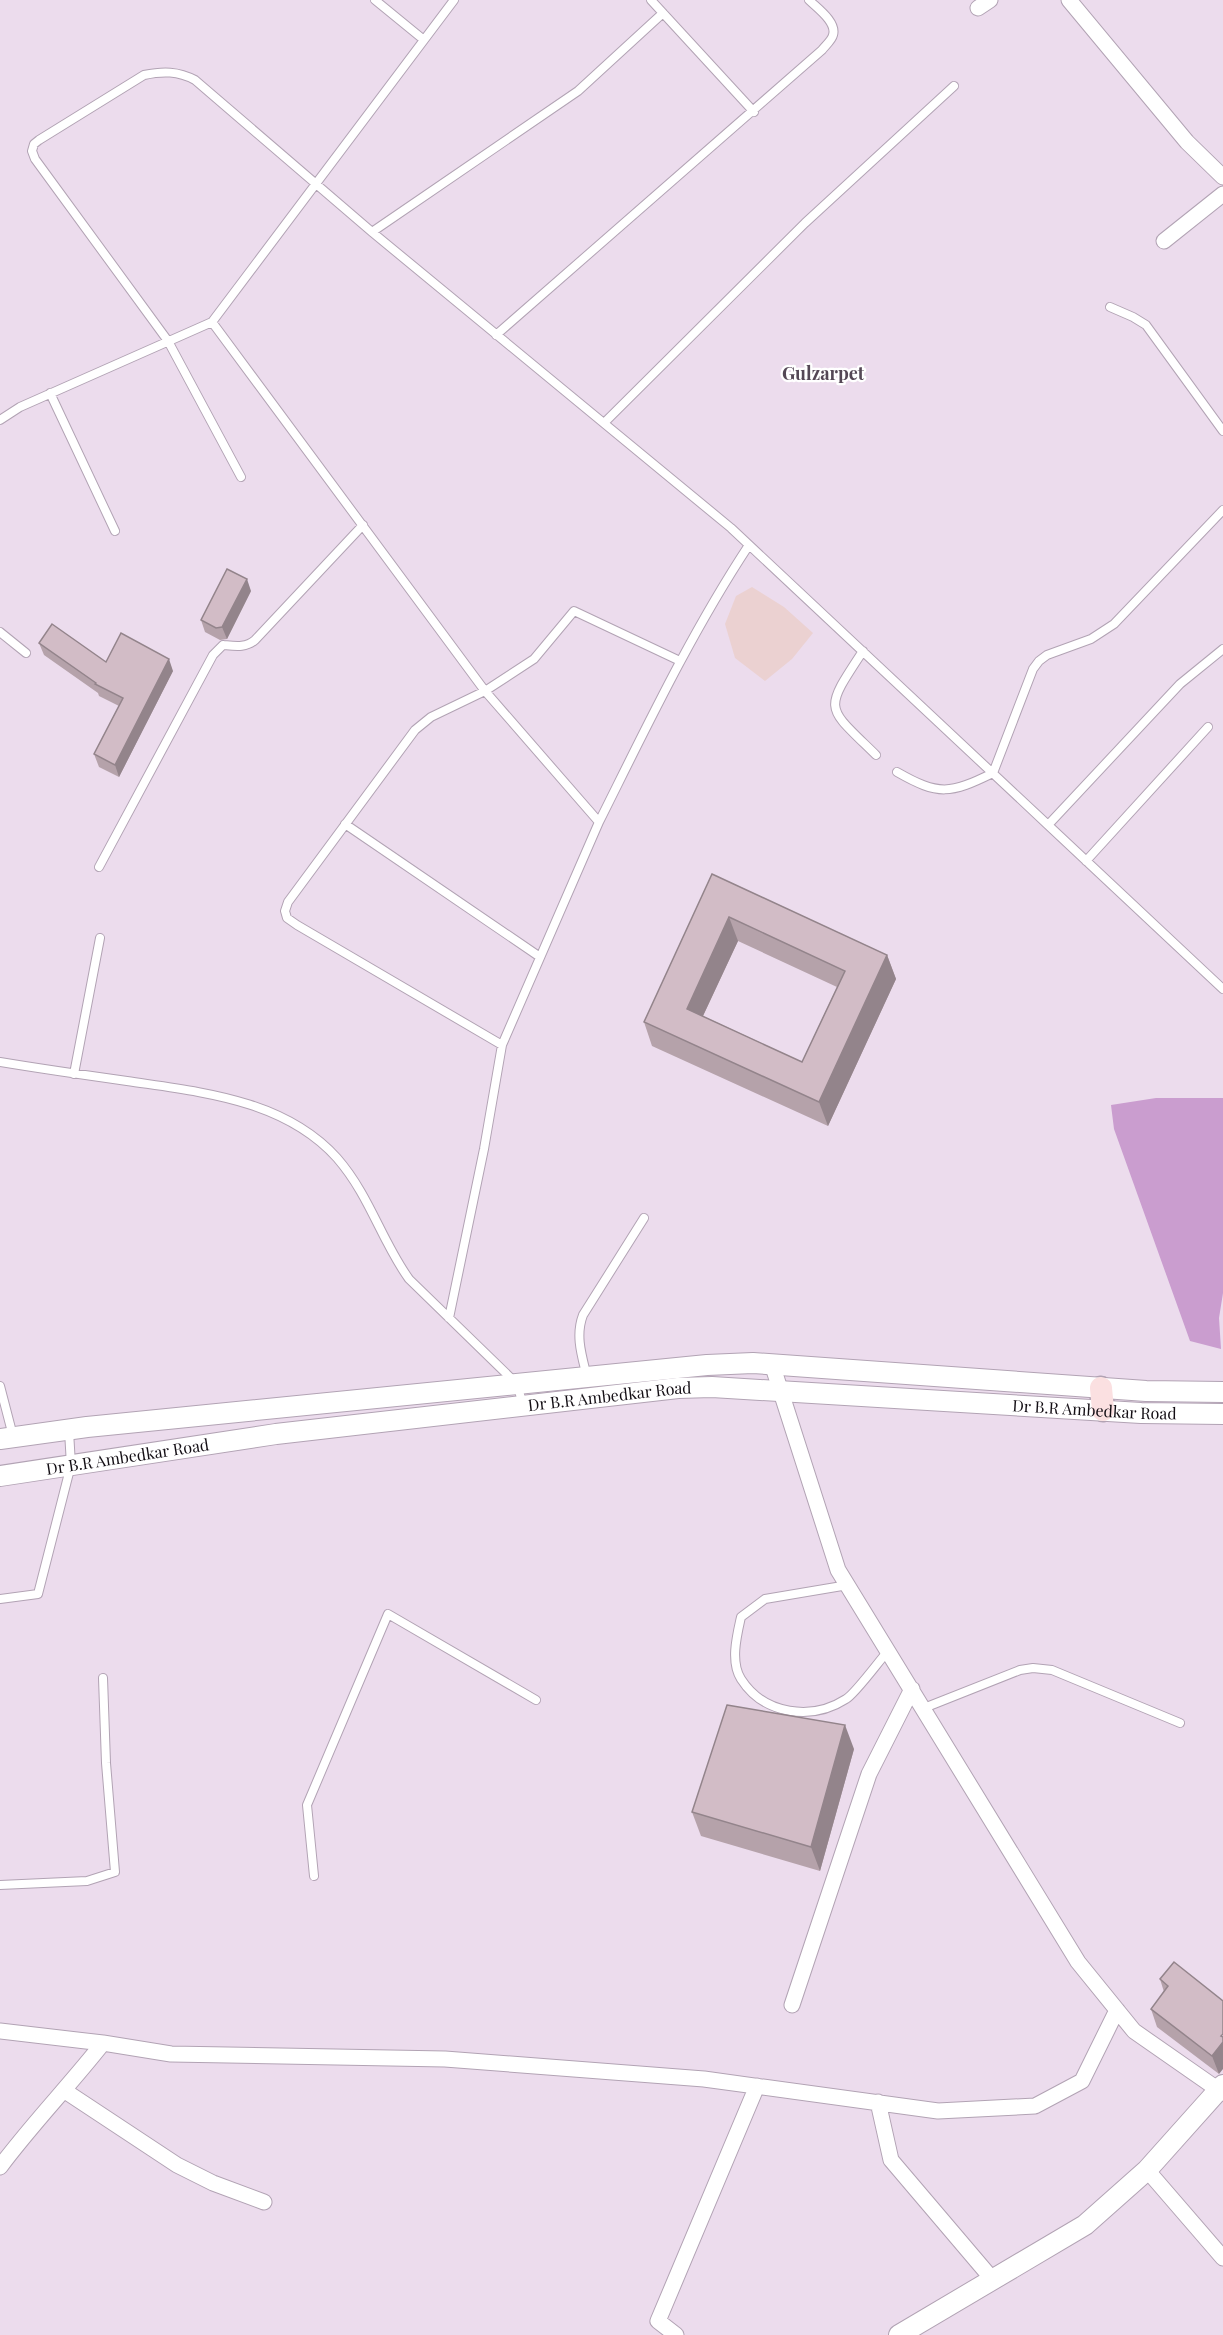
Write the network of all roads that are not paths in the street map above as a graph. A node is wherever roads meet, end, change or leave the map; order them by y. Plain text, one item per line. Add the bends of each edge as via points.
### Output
1 (375, 0) edge
2 (454, 0) edge
3 (651, 0) edge
4 (809, 0) edge
5 (1069, 0) edge
6 (663, 13) junction
7 (424, 40) junction
8 (954, 86) dead end
9 (754, 111) junction
10 (1223, 177) edge
11 (317, 183) junction
12 (1223, 194) edge
13 (372, 232) junction
14 (1164, 241) dead end
15 (1110, 307) dead end
16 (212, 322) junction
17 (496, 335) junction
18 (168, 341) junction
19 (50, 393) junction
20 (0, 419) edge
21 (604, 423) junction
22 (1223, 431) edge
23 (241, 477) dead end
24 (1223, 510) edge
25 (363, 525) junction
26 (115, 531) dead end
27 (749, 545) junction
28 (0, 632) edge
29 (1223, 649) edge
30 (862, 651) junction
31 (26, 653) dead end
32 (680, 661) junction
33 (485, 691) junction
34 (1208, 727) dead end
35 (876, 755) dead end
36 (897, 772) dead end
37 (993, 773) junction
38 (598, 822) junction
39 (345, 824) junction
40 (1048, 825) junction
41 (1086, 861) junction
42 (99, 867) dead end
43 (100, 938) dead end
44 (540, 957) junction
45 (1223, 989) edge
46 (502, 1045) junction
47 (0, 1062) edge
48 (74, 1074) junction
49 (644, 1218) dead end
50 (449, 1318) junction
51 (772, 1364) junction
52 (586, 1377) junction
53 (517, 1384) junction
54 (0, 1386) edge
55 (1101, 1388) junction
56 (780, 1389) junction
57 (1223, 1392) edge
58 (524, 1406) junction
59 (1103, 1410) junction
60 (1223, 1414) edge
61 (69, 1430) junction
62 (7, 1438) edge
63 (71, 1465) junction
64 (0, 1476) edge
65 (848, 1585) junction
66 (0, 1599) edge
67 (888, 1650) junction
68 (103, 1678) dead end
69 (912, 1689) junction
70 (536, 1700) dead end
71 (924, 1708) junction
72 (1180, 1723) dead end
73 (314, 1876) dead end
74 (0, 1885) edge
75 (792, 2005) dead end
76 (1117, 2010) junction
77 (0, 2031) edge
78 (103, 2043) junction
79 (757, 2086) junction
80 (1222, 2089) edge
81 (65, 2091) junction
82 (878, 2102) junction
83 (0, 2168) edge
84 (1147, 2170) junction
85 (264, 2202) dead end
86 (1223, 2258) edge
87 (993, 2280) junction
88 (909, 2333) edge
89 (676, 2335) edge

1 - 7 lane
2 - 7 lane
3 - 6 lane
4 - 9 lane via 831,22 833,36
5 - 10 street via 1187,142
6 - 9 lane
6 - 13 lane via 579,91
7 - 11 lane
8 - 21 lane via 805,223
9 - 17 lane
11 - 13 lane
11 - 16 lane
11 - 18 lane via 195,80 169,72 144,75 34,144 35,159
12 - 14 street
13 - 17 lane
15 - 22 lane via 1146,325
16 - 18 lane
16 - 25 lane
17 - 21 lane
18 - 19 lane
18 - 23 lane
19 - 20 lane
19 - 26 lane
21 - 27 lane
24 - 37 lane via 1114,624 1091,639 1039,661
25 - 33 lane
25 - 42 lane via 250,645 224,645 213,655
27 - 30 lane
27 - 32 lane
28 - 31 lane
29 - 40 lane via 1180,684
30 - 35 lane via 837,691 834,709 839,719
30 - 37 lane
32 - 33 lane via 574,611 534,659
32 - 38 lane
33 - 38 lane
33 - 39 lane via 431,717 415,730
34 - 41 lane
36 - 37 lane via 935,790 965,787
37 - 40 lane
38 - 44 lane
39 - 44 lane
39 - 46 lane via 288,902 288,918
40 - 41 lane
41 - 45 lane
43 - 48 lane
44 - 46 lane
46 - 50 lane
47 - 48 lane
48 - 50 lane via 242,1102 292,1122 336,1158 364,1195 399,1265
49 - 52 lane via 583,1315 578,1336
50 - 53 lane
51 - 52 street, Dr B.R Ambedkar Road via 707,1365
51 - 55 street, Dr B.R Ambedkar Road
51 - 56 street
52 - 53 street, Dr B.R Ambedkar Road
53 - 58 lane
53 - 61 street, Dr B.R Ambedkar Road
54 - 62 lane
55 - 57 street, Dr B.R Ambedkar Road
55 - 59 main road
56 - 58 street, Dr B.R Ambedkar Road via 678,1388
56 - 59 street, Dr B.R Ambedkar Road
56 - 65 street via 838,1570
58 - 63 street, Dr B.R Ambedkar Road via 276,1434
59 - 60 street, Dr B.R Ambedkar Road
61 - 62 street, Dr B.R Ambedkar Road
61 - 63 lane
63 - 64 street, Dr B.R Ambedkar Road
63 - 66 lane via 38,1594
65 - 67 street
65 - 67 lane via 765,1599 741,1617 734,1648 740,1678 765,1704 788,1712 820,1712 848,1698
67 - 69 street
68 - 74 lane via 115,1872 87,1881
69 - 71 street
69 - 75 street via 869,1774
70 - 73 lane via 388,1614 307,1805
71 - 72 lane via 1033,1668 1052,1670
71 - 76 street via 1078,1962
76 - 80 street via 1134,2031
76 - 82 street via 1082,2081 1035,2106 938,2110
77 - 78 street
78 - 79 street via 171,2054 445,2059
78 - 81 street
79 - 82 street
79 - 89 street via 658,2322
80 - 84 street
81 - 83 street
81 - 85 street via 177,2165
82 - 87 street via 891,2160
84 - 86 street
84 - 87 street via 1085,2225
87 - 88 street

